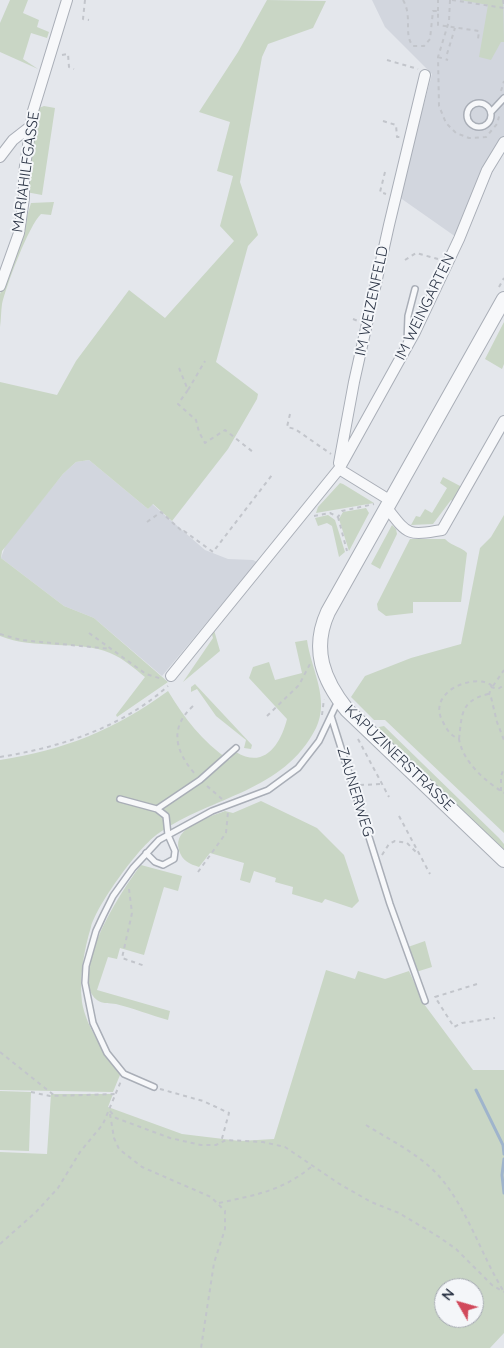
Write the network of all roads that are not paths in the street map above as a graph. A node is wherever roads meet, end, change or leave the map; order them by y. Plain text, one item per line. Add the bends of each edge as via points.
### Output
1 (67, 0) edge
2 (425, 75) dead end
3 (504, 98) edge
4 (491, 112) junction
5 (30, 126) junction
6 (504, 142) edge
7 (0, 157) edge
8 (0, 286) edge
9 (415, 289) dead end
10 (504, 299) edge
11 (407, 348) junction
12 (504, 421) edge
13 (339, 464) junction
14 (381, 504) junction
15 (171, 676) road end
16 (340, 700) junction
17 (331, 715) junction
18 (236, 748) dead end
19 (120, 799) dead end
20 (157, 809) junction
21 (168, 835) junction
22 (146, 853) junction
23 (504, 860) edge
24 (425, 1001) dead end
25 (154, 1087) road end

1 - 5 street, MARIAHILFGASSE
2 - 13 street, IM WEIZENFELD
3 - 4 lane
4 - 4 lane via 490,120 480,127 467,119 468,107 475,102 483,103
5 - 7 street
5 - 8 street, MARIAHILFGASSE via 19,233
6 - 11 street, IM WEINGARTEN via 487,170
9 - 11 lane via 408,316
10 - 14 street, KAPUZINERSTRASSE
11 - 13 street, IM WEINGARTEN
12 - 14 street via 442,530 409,533
13 - 14 street
13 - 15 street
14 - 16 street, KAPUZINERSTRASSE via 320,630 321,660
16 - 17 lane
16 - 23 street, KAPUZINERSTRASSE
17 - 21 lane via 319,741 298,768 268,790 196,819
17 - 24 lane, ZAUNERWEG via 414,976
18 - 20 lane via 200,780
19 - 20 lane
20 - 21 lane via 166,816
21 - 22 lane
21 - 22 lane via 175,855 170,863 158,864
22 - 25 lane via 113,896 96,931 86,966 86,983 92,1023 107,1052 124,1074

